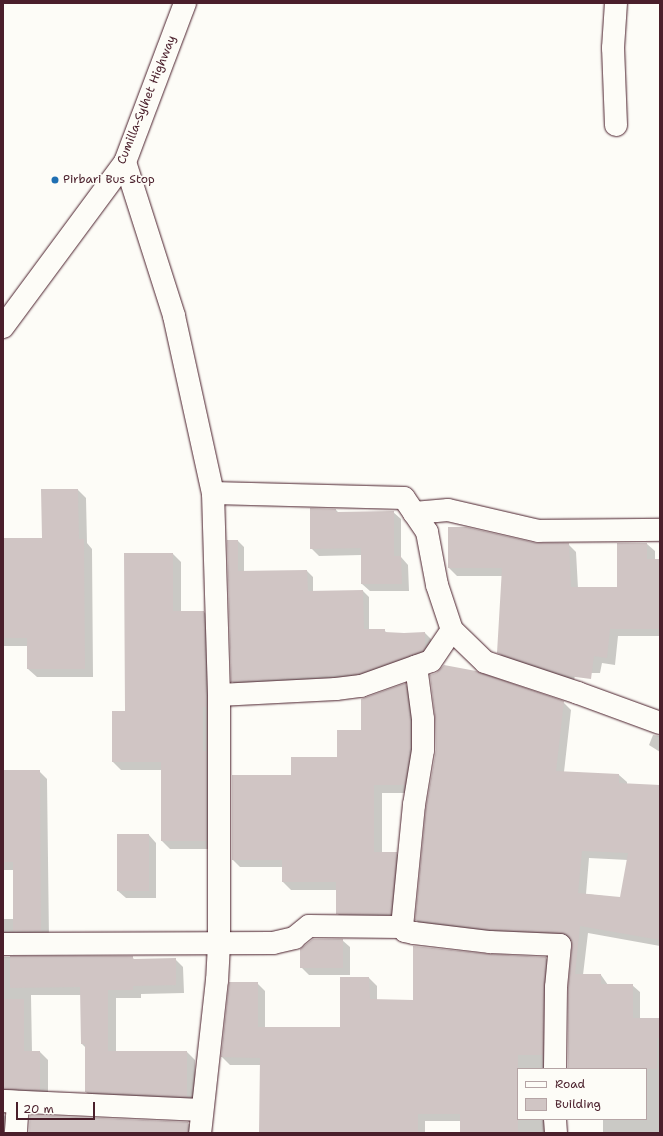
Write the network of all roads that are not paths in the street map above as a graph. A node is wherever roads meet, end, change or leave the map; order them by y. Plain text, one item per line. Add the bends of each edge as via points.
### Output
1 (185, 3) edge
2 (616, 3) edge
3 (616, 125) dead end
4 (125, 162) junction
5 (3, 328) edge
6 (214, 493) junction
7 (414, 513) junction
8 (660, 530) edge
9 (452, 630) junction
10 (416, 666) junction
11 (219, 695) junction
12 (660, 723) edge
13 (402, 927) junction
14 (3, 944) edge
15 (219, 944) junction
16 (555, 1068) edge
17 (8, 1101) edge
18 (202, 1110) junction
19 (555, 1120) edge
20 (16, 1133) edge
21 (200, 1133) edge
22 (556, 1133) edge

1 - 4 main road, Cumilla-Sylhet Highway
2 - 3 main road via 613,48
4 - 5 main road, Cumilla-Sylhet Highway
4 - 6 main road via 174,316
6 - 7 main road via 404,498
6 - 11 main road
7 - 8 main road via 448,510 539,531
7 - 9 main road via 427,532 437,585
9 - 10 main road via 431,661
9 - 12 main road via 485,662 578,692
10 - 11 main road via 361,686
10 - 13 main road via 422,719 422,750 412,819
11 - 15 main road
13 - 15 main road via 309,926 294,938 273,943
13 - 16 main road via 405,931 414,933 484,942 560,945 556,987
14 - 15 main road
15 - 18 main road
17 - 18 main road
17 - 20 main road
18 - 21 main road
19 - 22 main road

